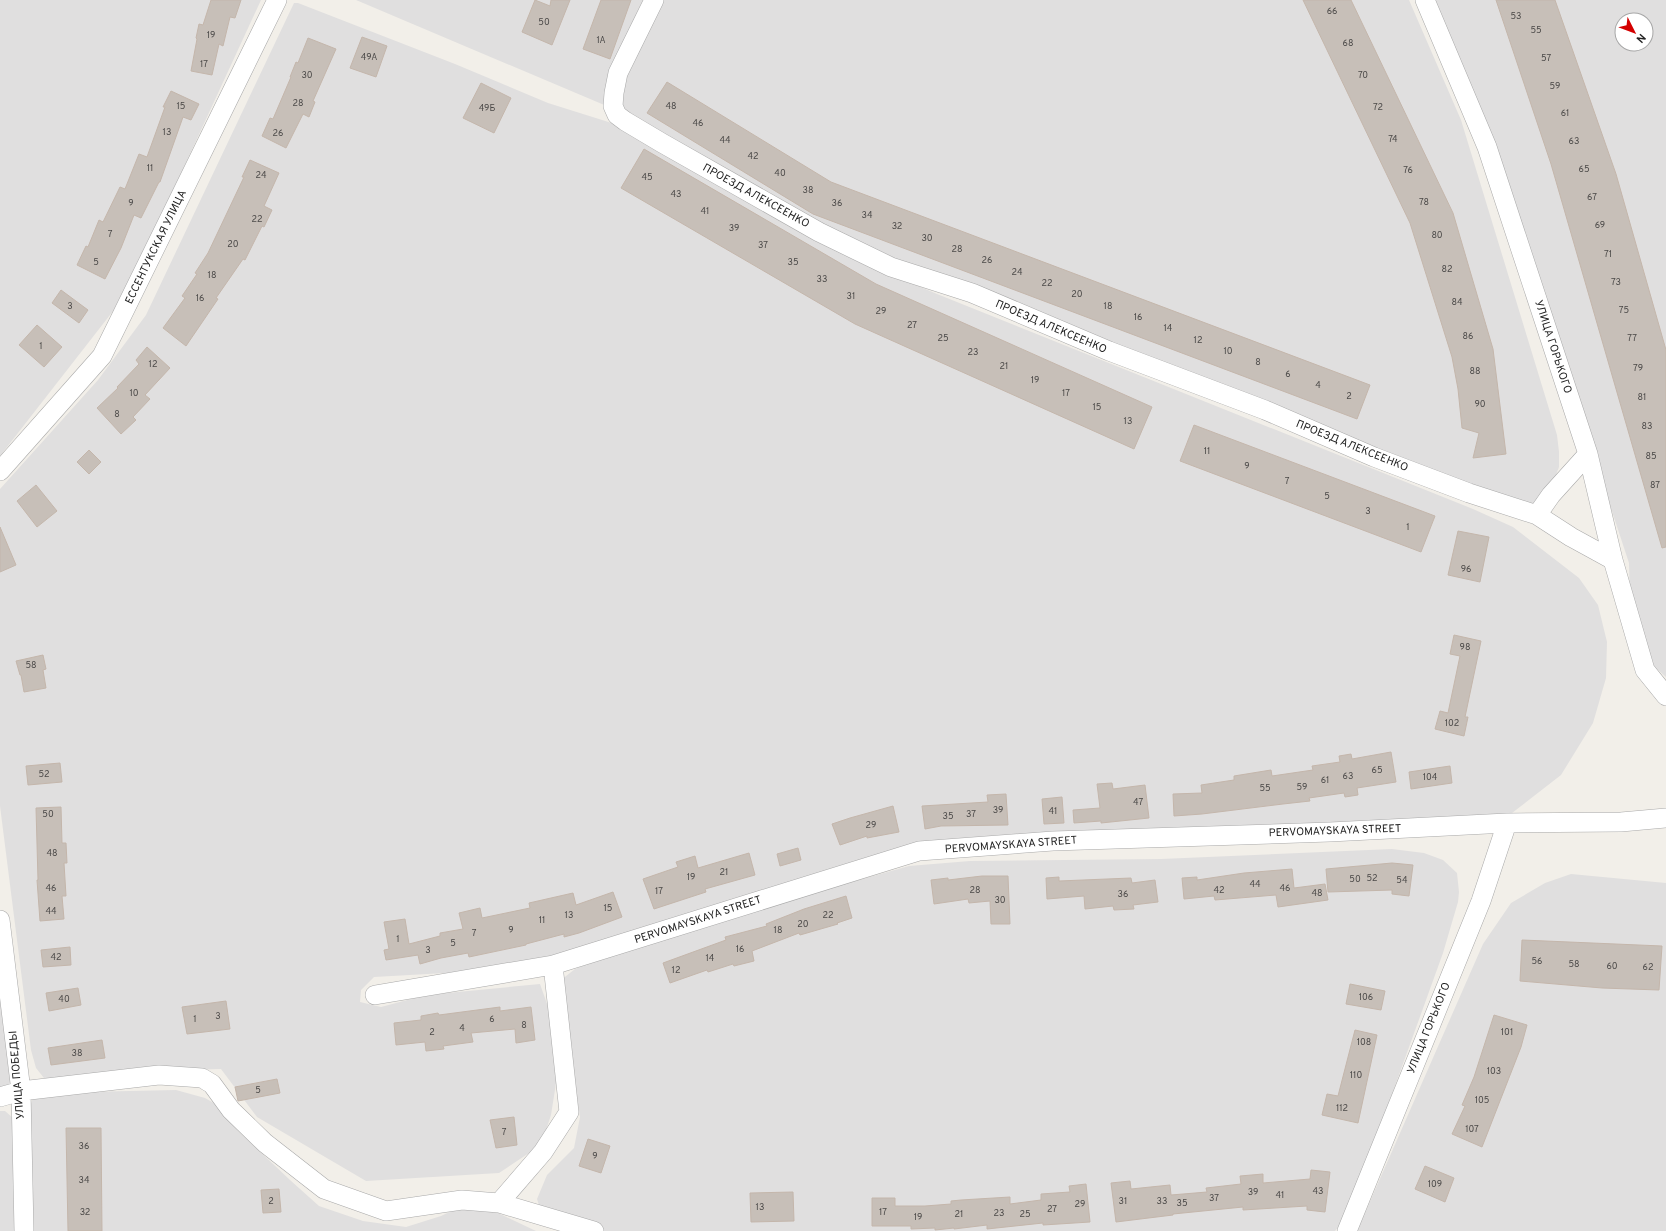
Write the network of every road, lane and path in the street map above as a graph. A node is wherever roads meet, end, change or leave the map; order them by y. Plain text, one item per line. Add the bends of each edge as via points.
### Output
1 (277, 0) edge
2 (654, 0) edge
3 (1425, 0) edge
4 (1588, 454) junction
5 (0, 471) edge
6 (1537, 515) junction
7 (1613, 560) junction
8 (1666, 696) edge
9 (1666, 818) edge
10 (1507, 823) junction
11 (0, 920) edge
12 (553, 965) junction
13 (375, 995) dead end
14 (21, 1091) junction
15 (0, 1097) edge
16 (499, 1203) junction
17 (24, 1231) edge
18 (594, 1231) edge
19 (1347, 1231) edge

1 - 5 street, ЕССЕНТУКСКАЯ УЛИЦА via 102,356
2 - 6 street, ПРОЕЗД АЛЕКСЕЕНКО via 618,73 613,106 617,115 662,143 819,232 891,267 972,293 1109,351 1265,410 1374,456 1469,493
3 - 4 street, УЛИЦА ГОРЬКОГО via 1487,147
4 - 6 street via 1551,495
4 - 7 street, УЛИЦА ГОРЬКОГО
6 - 7 street, ПРОЕЗД АЛЕКСЕЕНКО via 1565,534
7 - 8 street, УЛИЦА ГОРЬКОГО via 1645,670
9 - 10 street, PERVOMAYSKAYA STREET via 1621,822
10 - 12 street, PERVOMAYSKAYA STREET via 1053,841 919,851
10 - 19 street, УЛИЦА ГОРЬКОГО via 1481,901
11 - 14 street, УЛИЦА ПОБЕДЫ
12 - 13 street, PERVOMAYSKAYA STREET
12 - 16 street via 569,1112 543,1152
14 - 15 street
14 - 16 street via 159,1075 202,1078 212,1084 231,1110 265,1143 324,1189 386,1211 462,1200
14 - 17 street, УЛИЦА ПОБЕДЫ
16 - 18 street

